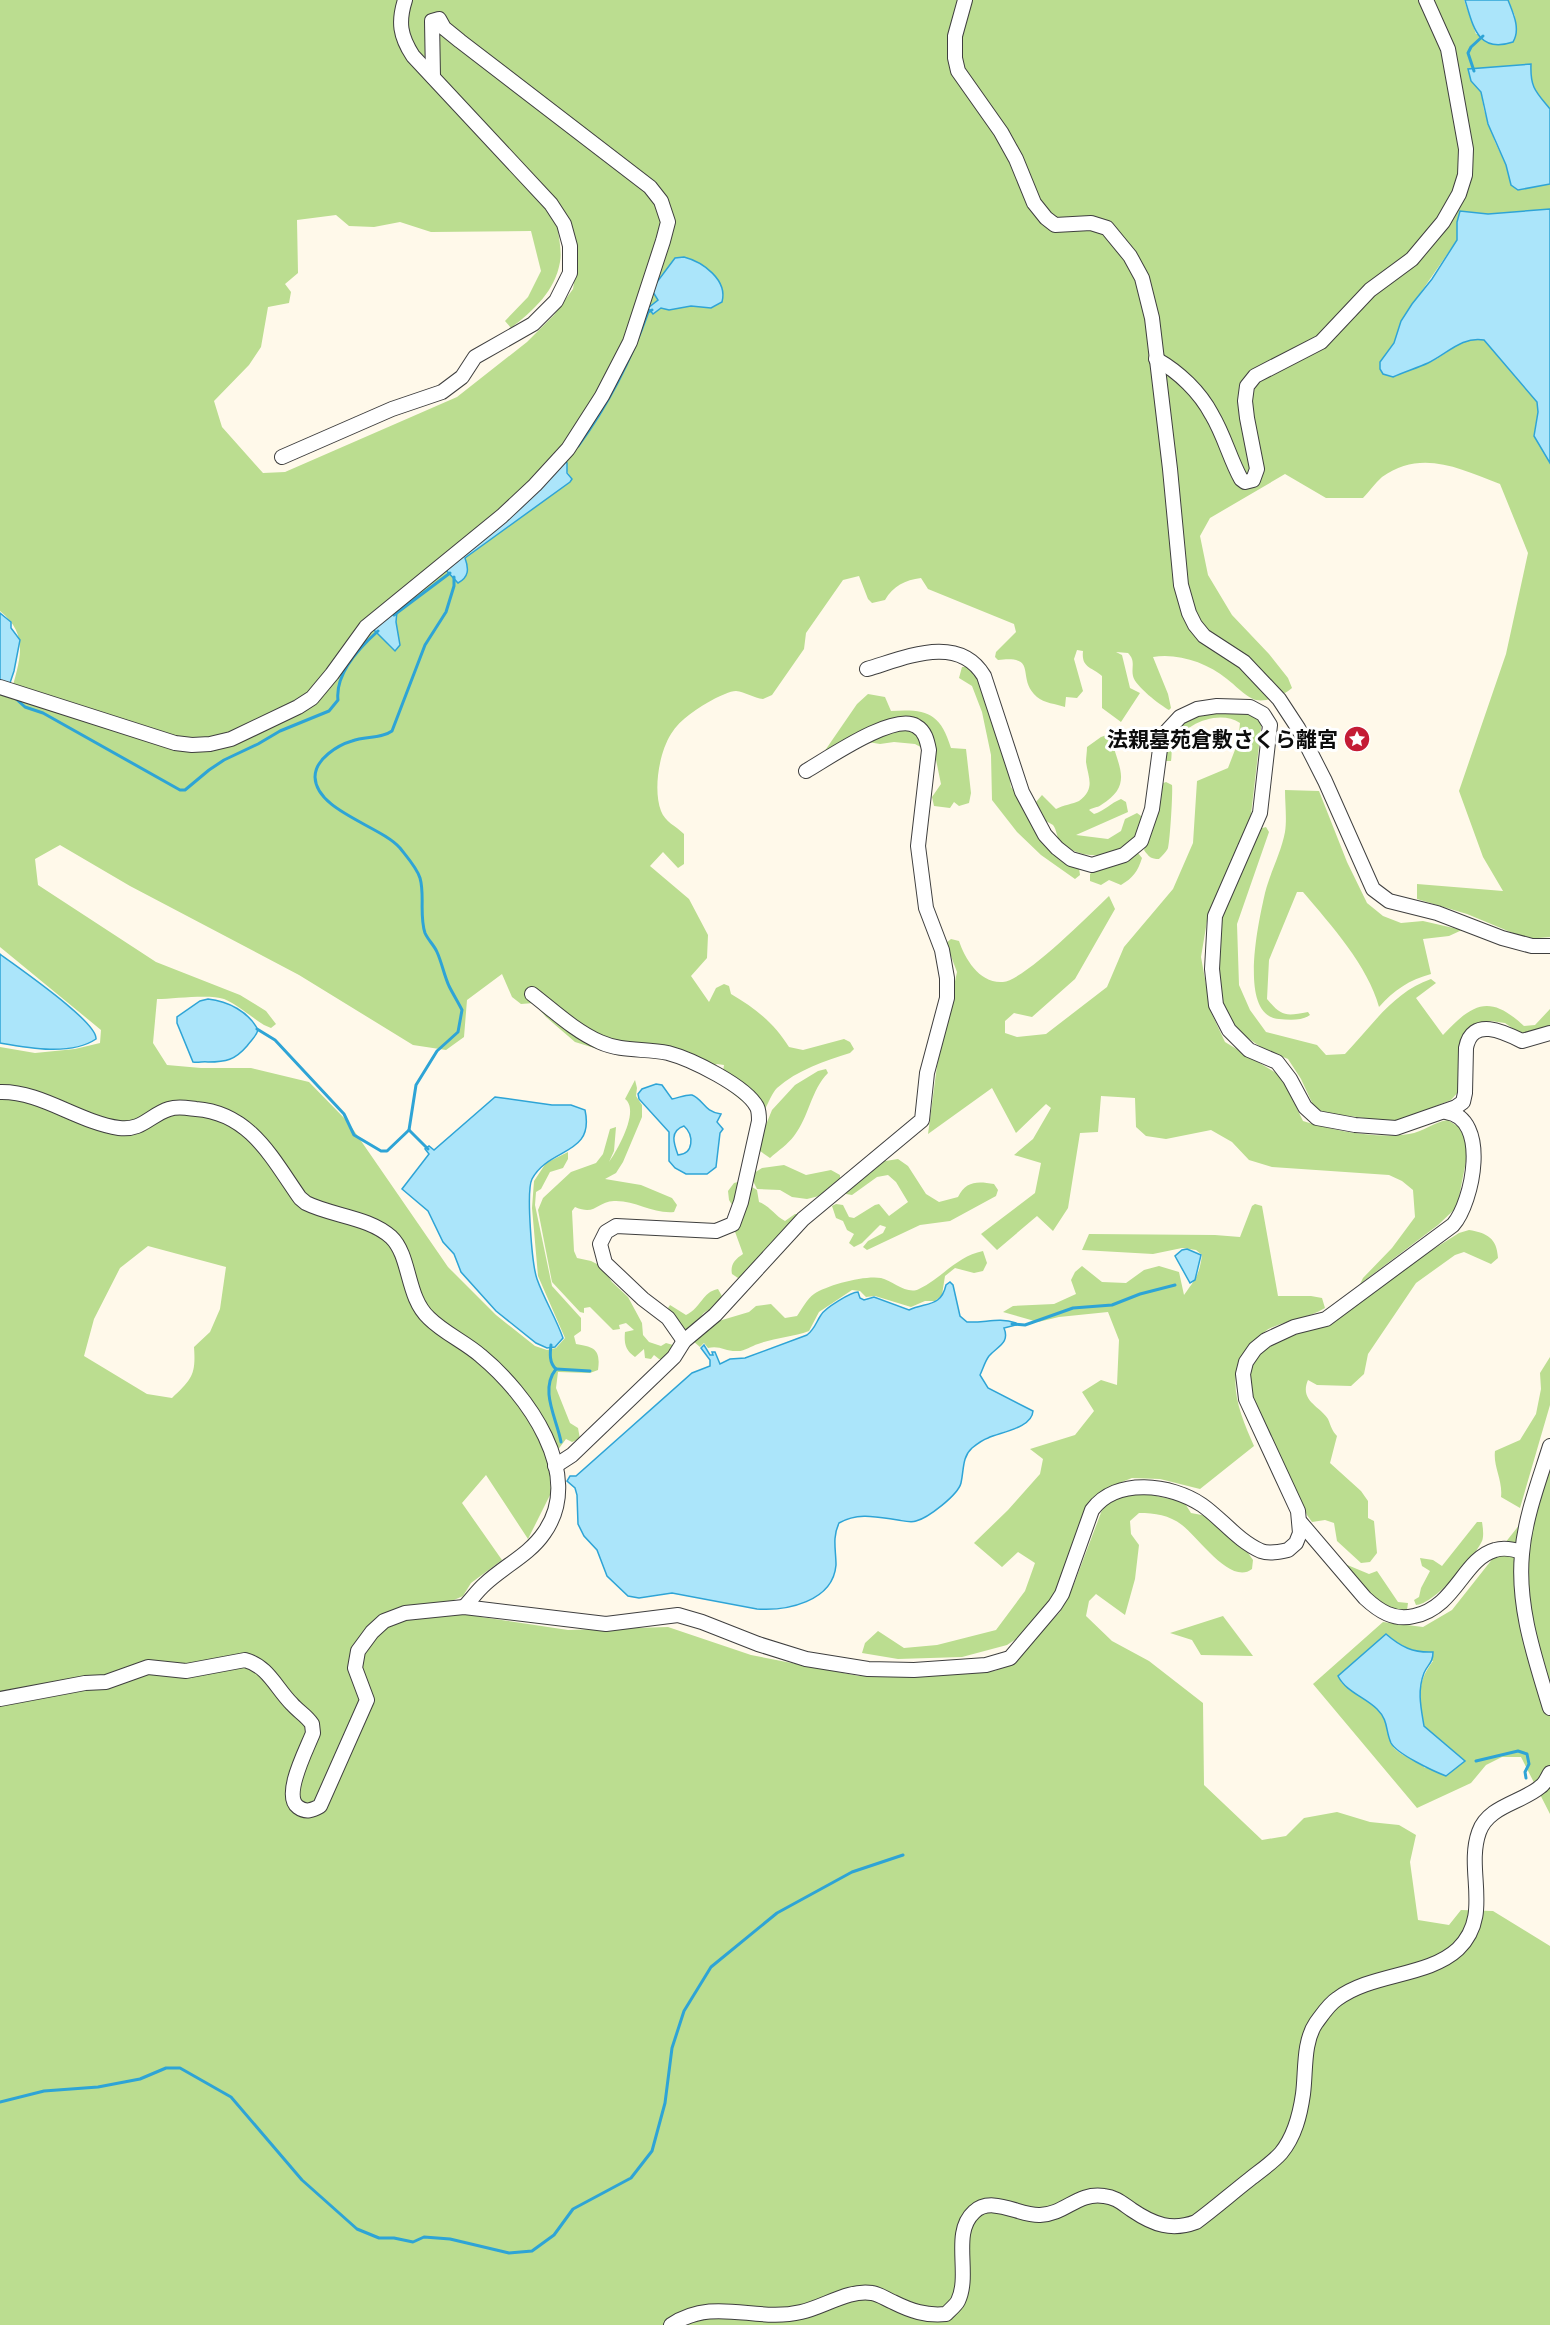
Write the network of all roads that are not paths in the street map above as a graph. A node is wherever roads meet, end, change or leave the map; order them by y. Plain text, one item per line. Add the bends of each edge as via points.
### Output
1 (405, 0) edge
2 (965, 0) edge
3 (1426, 0) edge
4 (433, 77) junction
5 (1156, 359) junction
6 (282, 457) dead end
7 (867, 669) dead end
8 (0, 687) edge
9 (1290, 715) junction
10 (1270, 725) junction
11 (806, 771) dead end
12 (1550, 946) edge
13 (532, 994) dead end
14 (1550, 1033) edge
15 (0, 1092) edge
16 (1446, 1112) junction
17 (684, 1341) junction
18 (1550, 1446) edge
19 (555, 1466) junction
20 (1301, 1523) junction
21 (1522, 1552) junction
22 (464, 1607) junction
23 (0, 1699) edge
24 (1550, 1708) edge
25 (1550, 1773) edge
26 (671, 2325) edge

1 - 4 street via 400,14 404,42
2 - 5 street via 955,36 958,71 1001,132 1034,203 1046,218 1055,225 1091,223 1107,228 1130,256 1148,301
3 - 5 street via 1448,49 1466,149 1466,175 1443,222 1412,259 1370,290 1321,342 1255,376 1247,386 1247,418 1257,469 1253,480 1241,479 1205,404 1173,368
4 - 6 street via 551,204 564,224 570,246 570,273 556,301 533,324 475,357 462,377 442,392 392,409
4 - 8 street via 432,21 439,19 469,48 650,187 665,211 668,222 663,242 630,342 568,449 502,516 366,627 312,698 231,740 175,743
5 - 9 street via 1180,585 1189,613 1204,636 1244,662
7 - 10 street via 942,651 968,657 984,676 1022,792 1045,835 1071,859 1092,865 1124,855 1141,841 1152,809 1160,749 1167,731 1180,717 1217,706 1250,707 1263,714
9 - 10 street
9 - 12 street via 1325,781 1373,889 1389,901 1437,913 1502,938
10 - 16 street via 1260,813 1215,916 1212,959 1216,1005 1230,1030 1249,1050 1276,1062 1305,1107 1317,1118 1396,1128
11 - 17 street via 897,723 919,726 926,736 929,750 918,846 926,908 942,950 947,998 927,1073 922,1120 803,1219 715,1315
13 - 17 street via 582,1033 602,1043 689,1059 749,1096 759,1109 733,1224 716,1231 616,1226 606,1232 600,1244 605,1263 668,1318
14 - 16 street via 1522,1041 1494,1029 1474,1033 1466,1048 1466,1094 1462,1102
15 - 19 street via 22,1094 120,1128 147,1123 160,1113 182,1107 222,1113 236,1120 251,1131 306,1203 383,1230 393,1238 418,1305 429,1318 480,1355 523,1398 534,1414
16 - 20 street via 1465,1122 1474,1139 1471,1175 1460,1217 1333,1314 1266,1340 1246,1362 1246,1399 1299,1511
17 - 19 street via 675,1357 572,1455
18 - 21 street
19 - 22 street via 558,1496 545,1532
20 - 21 street via 1365,1598 1377,1609 1398,1617 1418,1616 1443,1602 1489,1552 1510,1548
20 - 22 street via 1296,1543 1288,1550 1262,1552 1187,1496 1136,1487 1110,1494 1092,1510 1055,1605 1010,1658 986,1665 868,1669 786,1654 678,1615 606,1624
21 - 24 street via 1526,1622
22 - 23 street via 405,1612 384,1621 364,1642 355,1668 367,1700 320,1806 312,1811 295,1806 291,1798 313,1733 312,1724 264,1668 254,1662 245,1660 186,1671 148,1667 106,1682
25 - 26 street via 1542,1786 1498,1809 1480,1829 1475,1863 1476,1918 1458,1949 1439,1962 1377,1979 1336,1999 1315,2025 1307,2046 1298,2121 1281,2152 1197,2222 1164,2227 1121,2201 1097,2195 1078,2198 1052,2214 987,2206 975,2210 967,2220 963,2280 958,2301 946,2314 929,2316 874,2293 859,2292 801,2312 777,2315 706,2310

